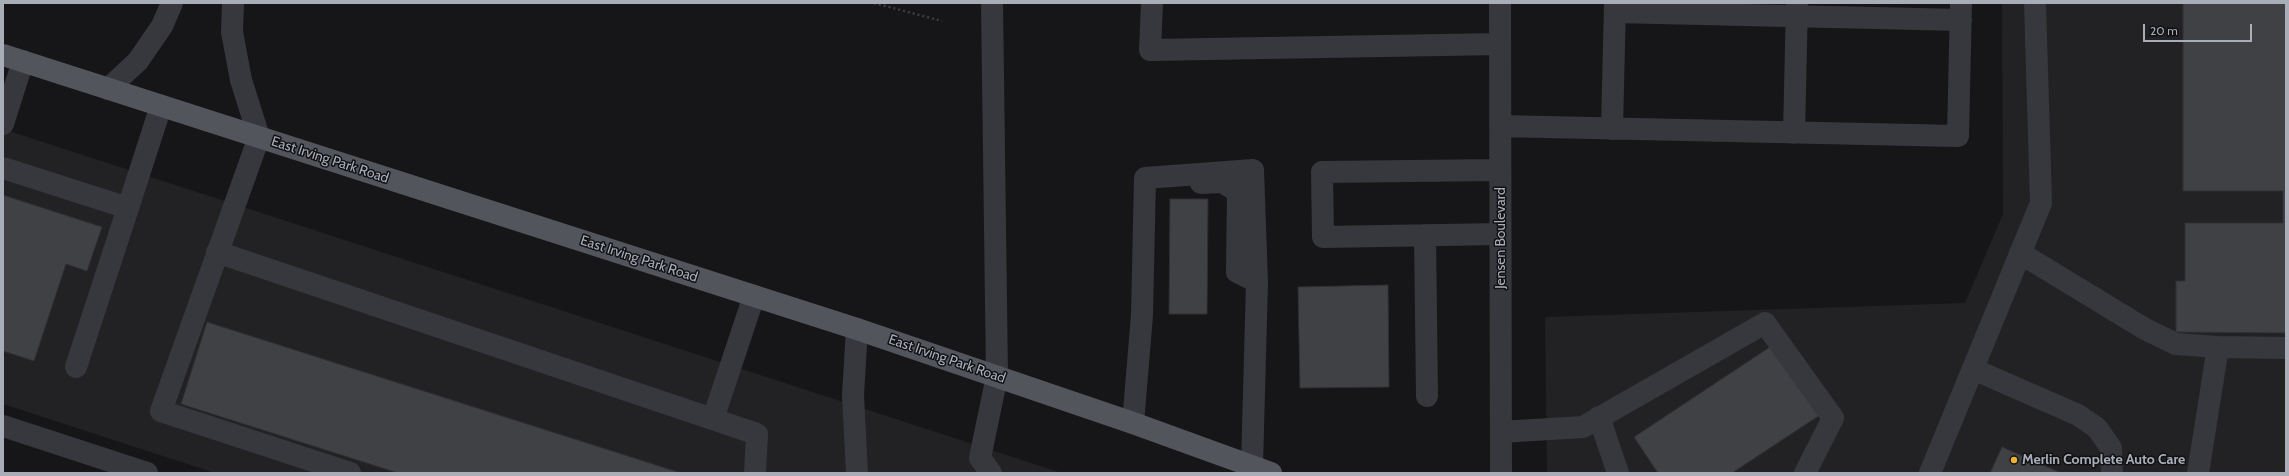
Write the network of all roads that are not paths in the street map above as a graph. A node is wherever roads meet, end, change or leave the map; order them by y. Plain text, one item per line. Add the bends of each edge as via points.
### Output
1 (172, 3) edge
2 (233, 3) edge
3 (992, 3) edge
4 (1152, 3) edge
5 (1500, 3) edge
6 (2035, 3) edge
7 (1615, 7) edge
8 (1797, 9) edge
9 (1961, 11) edge
10 (1500, 44) junction
11 (3, 55) edge
12 (24, 61) junction
13 (108, 89) junction
14 (161, 106) junction
15 (3, 124) edge
16 (1500, 126) junction
17 (1612, 129) junction
18 (1794, 133) junction
19 (259, 137) junction
20 (3, 168) edge
21 (1500, 170) junction
22 (128, 208) junction
23 (1500, 234) junction
24 (1424, 235) junction
25 (217, 252) junction
26 (2020, 253) junction
27 (754, 296) junction
28 (857, 329) junction
29 (2218, 347) junction
30 (2286, 348) edge
31 (76, 367) dead end
32 (1973, 369) junction
33 (998, 376) junction
34 (1427, 396) dead end
35 (1599, 417) junction
36 (713, 418) junction
37 (1133, 423) junction
38 (3, 426) edge
39 (1501, 432) junction
40 (1261, 470) edge
41 (147, 473) edge
42 (350, 473) edge
43 (755, 473) edge
44 (857, 473) edge
45 (991, 473) edge
46 (1501, 473) edge
47 (1618, 473) edge
48 (1805, 473) edge
49 (1930, 473) edge
50 (2112, 473) edge
51 (2198, 473) edge

1 - 13 street via 162,26 138,60
2 - 19 street via 232,32 242,80
3 - 33 street
4 - 10 street via 1150,50
5 - 10 street, Jensen Boulevard
6 - 26 street via 2041,203
7 - 8 street
7 - 17 street
8 - 9 street
8 - 18 street
9 - 18 street via 1958,136
10 - 16 street, Jensen Boulevard
11 - 12 main road, East Irving Park Road
12 - 13 main road, East Irving Park Road
12 - 15 street
13 - 14 main road, East Irving Park Road
14 - 19 main road, East Irving Park Road
14 - 22 street
16 - 17 street
16 - 21 street, Jensen Boulevard
17 - 18 street
19 - 25 street
19 - 27 main road, East Irving Park Road
20 - 22 street
21 - 23 street, Jensen Boulevard
21 - 24 street via 1322,172 1323,236
22 - 31 street
23 - 24 street
23 - 39 street, Jensen Boulevard
24 - 34 street
25 - 36 street
25 - 42 street via 161,411
26 - 29 street via 2146,329 2176,344
26 - 32 street
27 - 28 main road, East Irving Park Road
27 - 36 street
28 - 33 main road, East Irving Park Road
28 - 44 street via 853,395
29 - 30 street
29 - 51 street
32 - 49 street
32 - 50 street via 2078,415 2097,428 2111,448
33 - 37 main road, East Irving Park Road
33 - 45 street via 980,458
35 - 39 street via 1583,427
35 - 47 street
35 - 48 street via 1765,323 1833,418
36 - 43 street via 758,434
37 - 40 main road, East Irving Park Road
37 - 40 street via 1142,315 1145,178 1253,170
38 - 41 street
39 - 46 street, Jensen Boulevard

